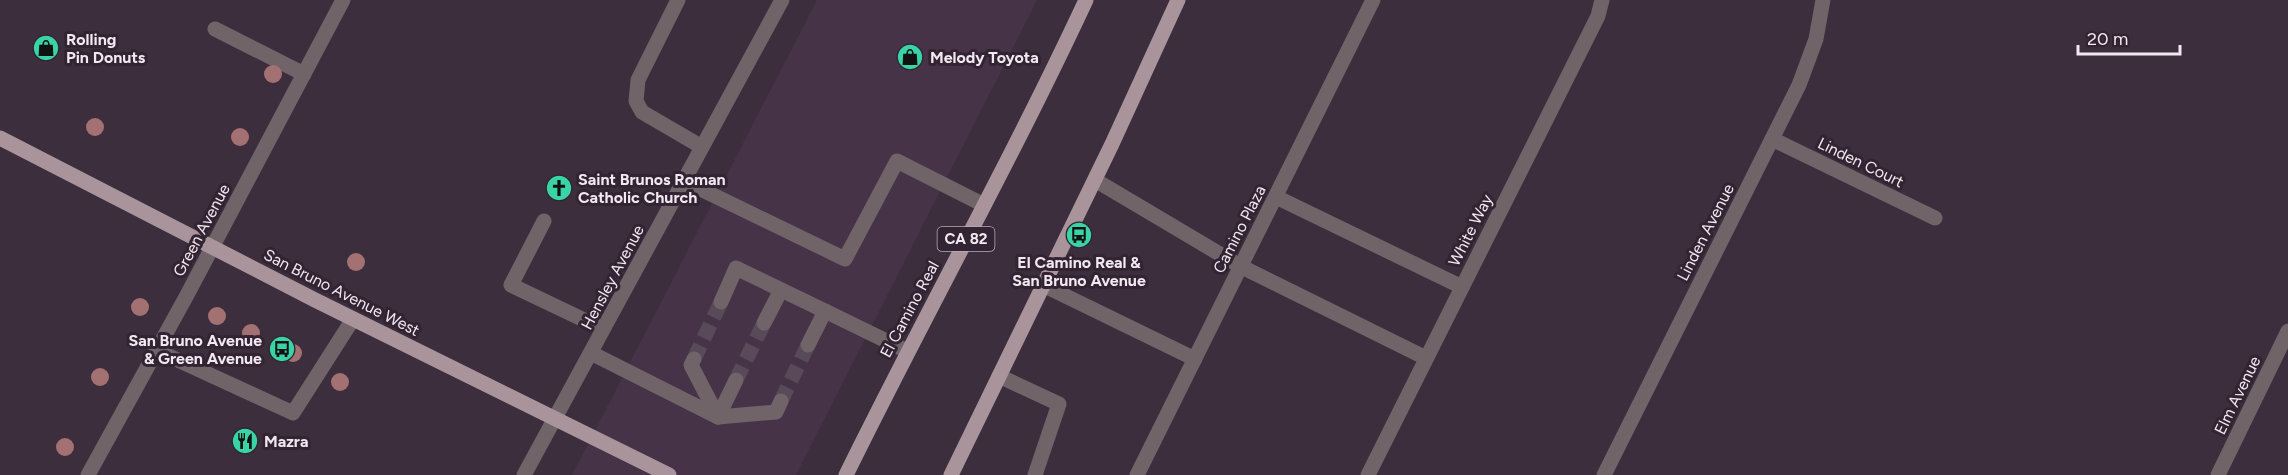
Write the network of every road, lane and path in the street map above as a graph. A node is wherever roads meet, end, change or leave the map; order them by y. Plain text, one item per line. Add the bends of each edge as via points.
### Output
1 (343, 0) edge
2 (678, 0) edge
3 (782, 0) edge
4 (1086, 0) edge
5 (1178, 0) edge
6 (1373, 0) edge
7 (1602, 0) edge
8 (1823, 0) edge
9 (215, 29) dead end
10 (304, 74) junction
11 (0, 138) edge
12 (1772, 139) junction
13 (702, 147) junction
14 (1095, 180) junction
15 (684, 181) junction
16 (1276, 197) junction
17 (984, 205) junction
18 (1935, 218) dead end
19 (544, 221) dead end
20 (212, 247) junction
21 (1240, 266) junction
22 (1043, 285) junction
23 (1462, 287) junction
24 (781, 290) junction
25 (721, 302) tunnel mouth
26 (825, 311) junction
27 (352, 318) junction
28 (764, 323) tunnel mouth
29 (603, 329) junction
30 (2288, 331) edge
31 (808, 345) tunnel mouth
32 (156, 350) junction
33 (908, 351) junction
34 (591, 353) junction
35 (1426, 358) junction
36 (694, 359) tunnel mouth
37 (1195, 359) junction
38 (999, 376) junction
39 (736, 380) tunnel mouth
40 (781, 401) tunnel mouth
41 (718, 417) junction
42 (555, 418) junction
43 (88, 475) edge
44 (524, 475) edge
45 (669, 475) edge
46 (846, 475) edge
47 (951, 475) edge
48 (1035, 475) edge
49 (1137, 475) edge
50 (1368, 475) edge
51 (1604, 475) edge
52 (2218, 475) edge

1 - 10 street, Green Avenue
2 - 13 street via 638,80 636,101 642,112
3 - 13 street, Hensley Avenue
4 - 17 main road, El Camino Real / CA 82
5 - 14 main road
6 - 16 street, Camino Plaza
7 - 23 street, White Way via 1598,16
8 - 12 street, Linden Avenue via 1813,48
9 - 10 street
10 - 20 street, Green Avenue
11 - 20 main road, San Bruno Avenue West
12 - 18 street, Linden Court
12 - 51 street, Linden Avenue
13 - 15 street, Hensley Avenue
14 - 21 street
14 - 22 main road
15 - 17 street via 845,259 897,161
15 - 29 street, Hensley Avenue
16 - 21 street, Camino Plaza
16 - 23 street
17 - 33 main road, El Camino Real / CA 82
19 - 29 street via 511,285
20 - 27 main road, San Bruno Avenue West
20 - 32 street, Green Avenue
21 - 35 street
21 - 37 street, Camino Plaza
22 - 37 street
22 - 38 main road
23 - 35 street, White Way
24 - 25 street via 736,268
24 - 26 street
24 - 28 street
26 - 31 street
26 - 33 street
27 - 32 street via 293,413
27 - 42 main road, San Bruno Avenue West
29 - 34 street, Hensley Avenue
30 - 52 street, Elm Avenue
32 - 43 street, Green Avenue
33 - 46 main road, El Camino Real / CA 82
34 - 41 street
34 - 42 street, Hensley Avenue
35 - 50 street, White Way
36 - 41 street via 691,366
37 - 49 street, Camino Plaza
38 - 47 main road
38 - 48 street via 1059,404
39 - 41 street
40 - 41 street via 776,412
42 - 44 street, Hensley Avenue
42 - 45 main road, San Bruno Avenue West

